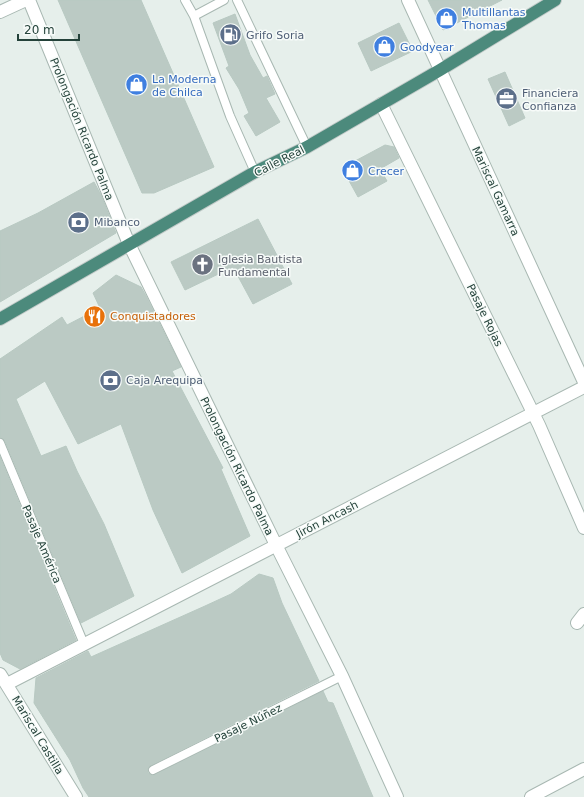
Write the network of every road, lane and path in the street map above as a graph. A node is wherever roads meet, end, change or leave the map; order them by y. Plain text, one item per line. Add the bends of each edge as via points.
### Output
1 (26, 0) edge
2 (29, 0) edge
3 (185, 0) edge
4 (224, 0) edge
5 (237, 0) edge
6 (408, 0) edge
7 (555, 0) edge
8 (0, 12) edge
9 (194, 16) junction
10 (440, 70) junction
11 (381, 104) junction
12 (307, 147) junction
13 (255, 172) junction
14 (129, 244) junction
15 (0, 319) edge
16 (584, 382) edge
17 (584, 387) edge
18 (533, 412) junction
19 (0, 443) edge
20 (584, 528) edge
21 (276, 545) junction
22 (84, 644) junction
23 (0, 674) edge
24 (342, 676) junction
25 (7, 684) junction
26 (584, 768) edge
27 (153, 770) dead end
28 (76, 797) edge
29 (397, 797) edge
30 (531, 797) edge

1 - 8 street
2 - 14 street, Prolongación Ricardo Palma
3 - 9 lane
4 - 9 lane
5 - 12 lane
6 - 10 street, Mariscal Gamarra
7 - 10 highway, Calle Real
9 - 13 lane via 230,116
10 - 11 highway, Calle Real
10 - 16 street, Mariscal Gamarra
11 - 12 highway, Calle Real
11 - 18 street, Pasaje Rojas
12 - 13 highway, Calle Real
13 - 14 highway, Calle Real
14 - 15 highway, Calle Real
14 - 21 street, Prolongación Ricardo Palma
17 - 18 street, Jirón Ancash
18 - 20 street, Pasaje Rojas
18 - 21 street, Jirón Ancash
19 - 22 lane, Pasaje América
21 - 22 street, Jirón Ancash
21 - 24 street, Prolongación Ricardo Palma
22 - 25 street, Jirón Ancash
23 - 25 street, Mariscal Castilla
24 - 27 lane, Pasaje Núñez
24 - 29 street, Prolongación Ricardo Palma
25 - 28 street, Mariscal Castilla
26 - 30 street

